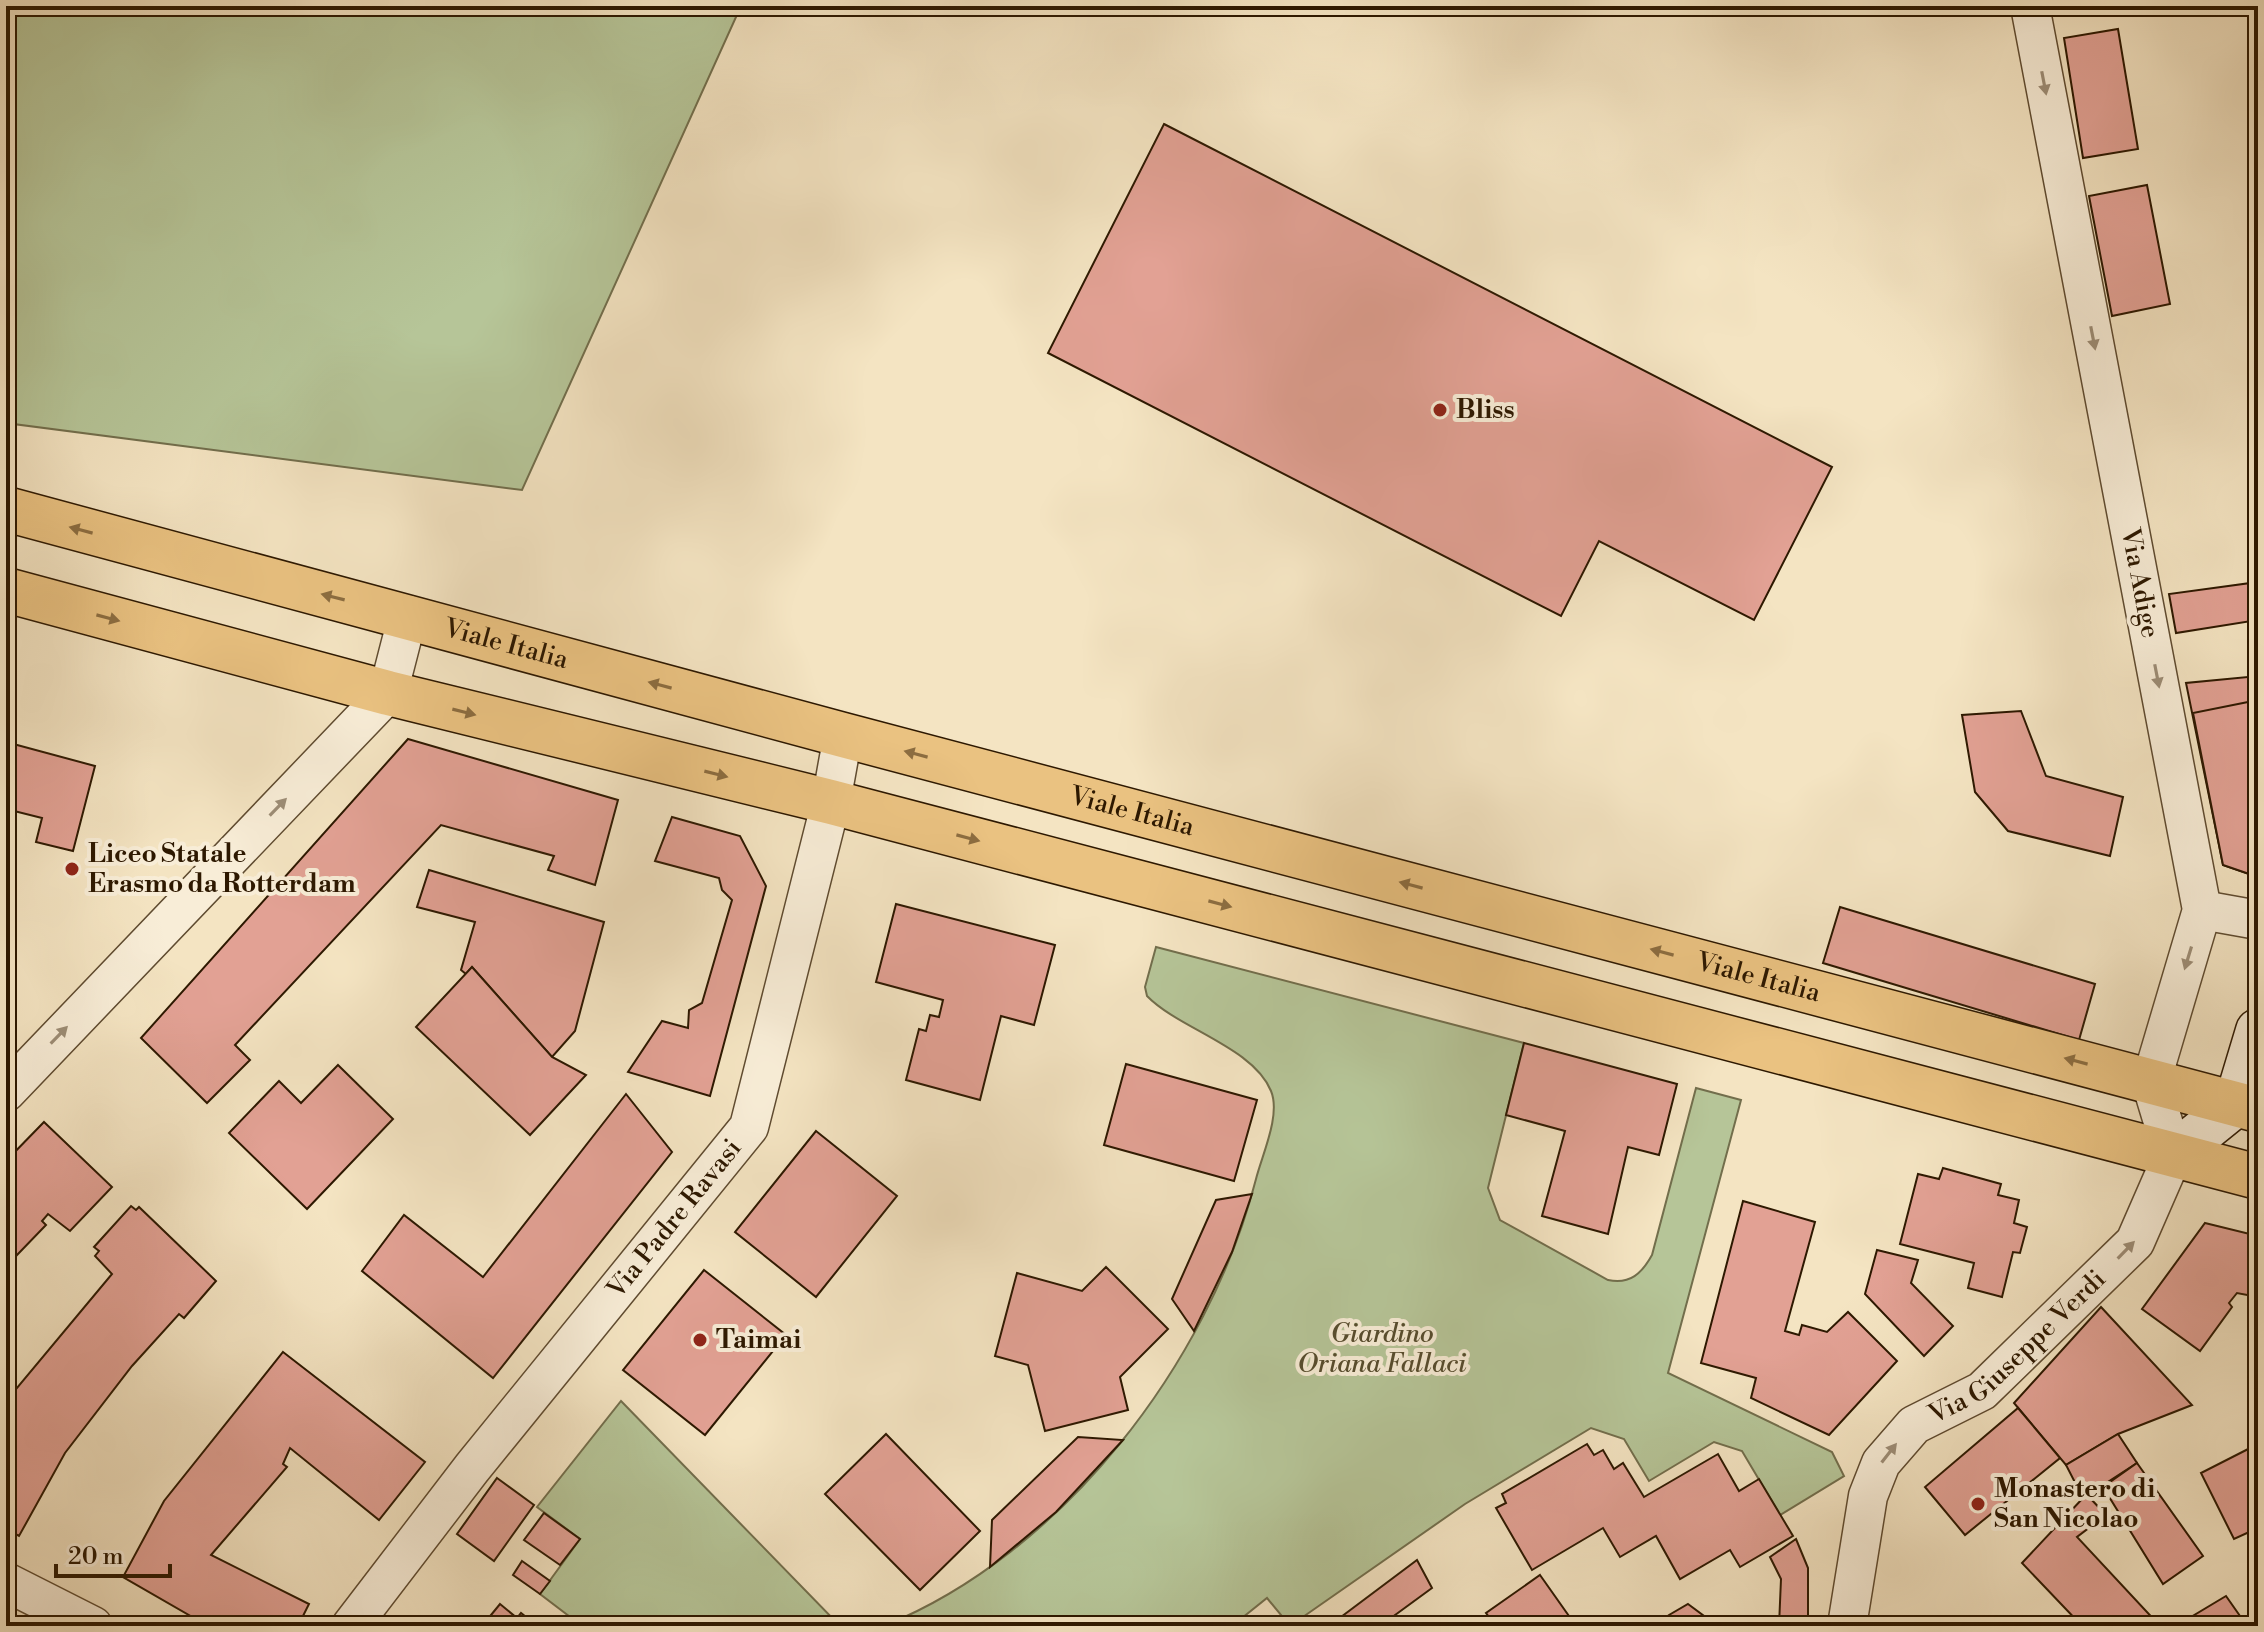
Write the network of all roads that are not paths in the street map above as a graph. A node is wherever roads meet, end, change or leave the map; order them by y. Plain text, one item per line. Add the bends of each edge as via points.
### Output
1 (2030, 6) edge
2 (6, 509) edge
3 (6, 590) edge
4 (408, 615) junction
5 (388, 693) junction
6 (843, 735) junction
7 (831, 802) junction
8 (2202, 910) junction
9 (2258, 920) edge
10 (2258, 1031) edge
11 (2151, 1082) junction
12 (6, 1092) edge
13 (2247, 1107) edge
14 (2173, 1155) junction
15 (2258, 1177) edge
16 (6, 1582) edge
17 (93, 1626) edge
18 (351, 1626) edge
19 (1847, 1626) edge

1 -> 8 street, Via Adige
4 -> 2 main road, Viale Italia
3 -> 5 main road
4 - 5 street
6 -> 4 main road, Viale Italia
5 -> 7 main road
12 -> 5 street
6 - 7 street, Via Padre Ravasi
11 -> 6 main road, Viale Italia
7 -> 14 main road
7 - 18 street, Via Padre Ravasi via 749,1127
8 - 9 street
8 -> 11 street, Via Adige
10 - 13 street
11 - 13 main road, Viale Italia
11 - 14 street
13 - 14 street
14 - 15 main road
19 -> 14 street, Via Giuseppe Verdi via 1862,1525 1881,1463 1914,1425 1982,1391 2135,1242
16 - 17 street

